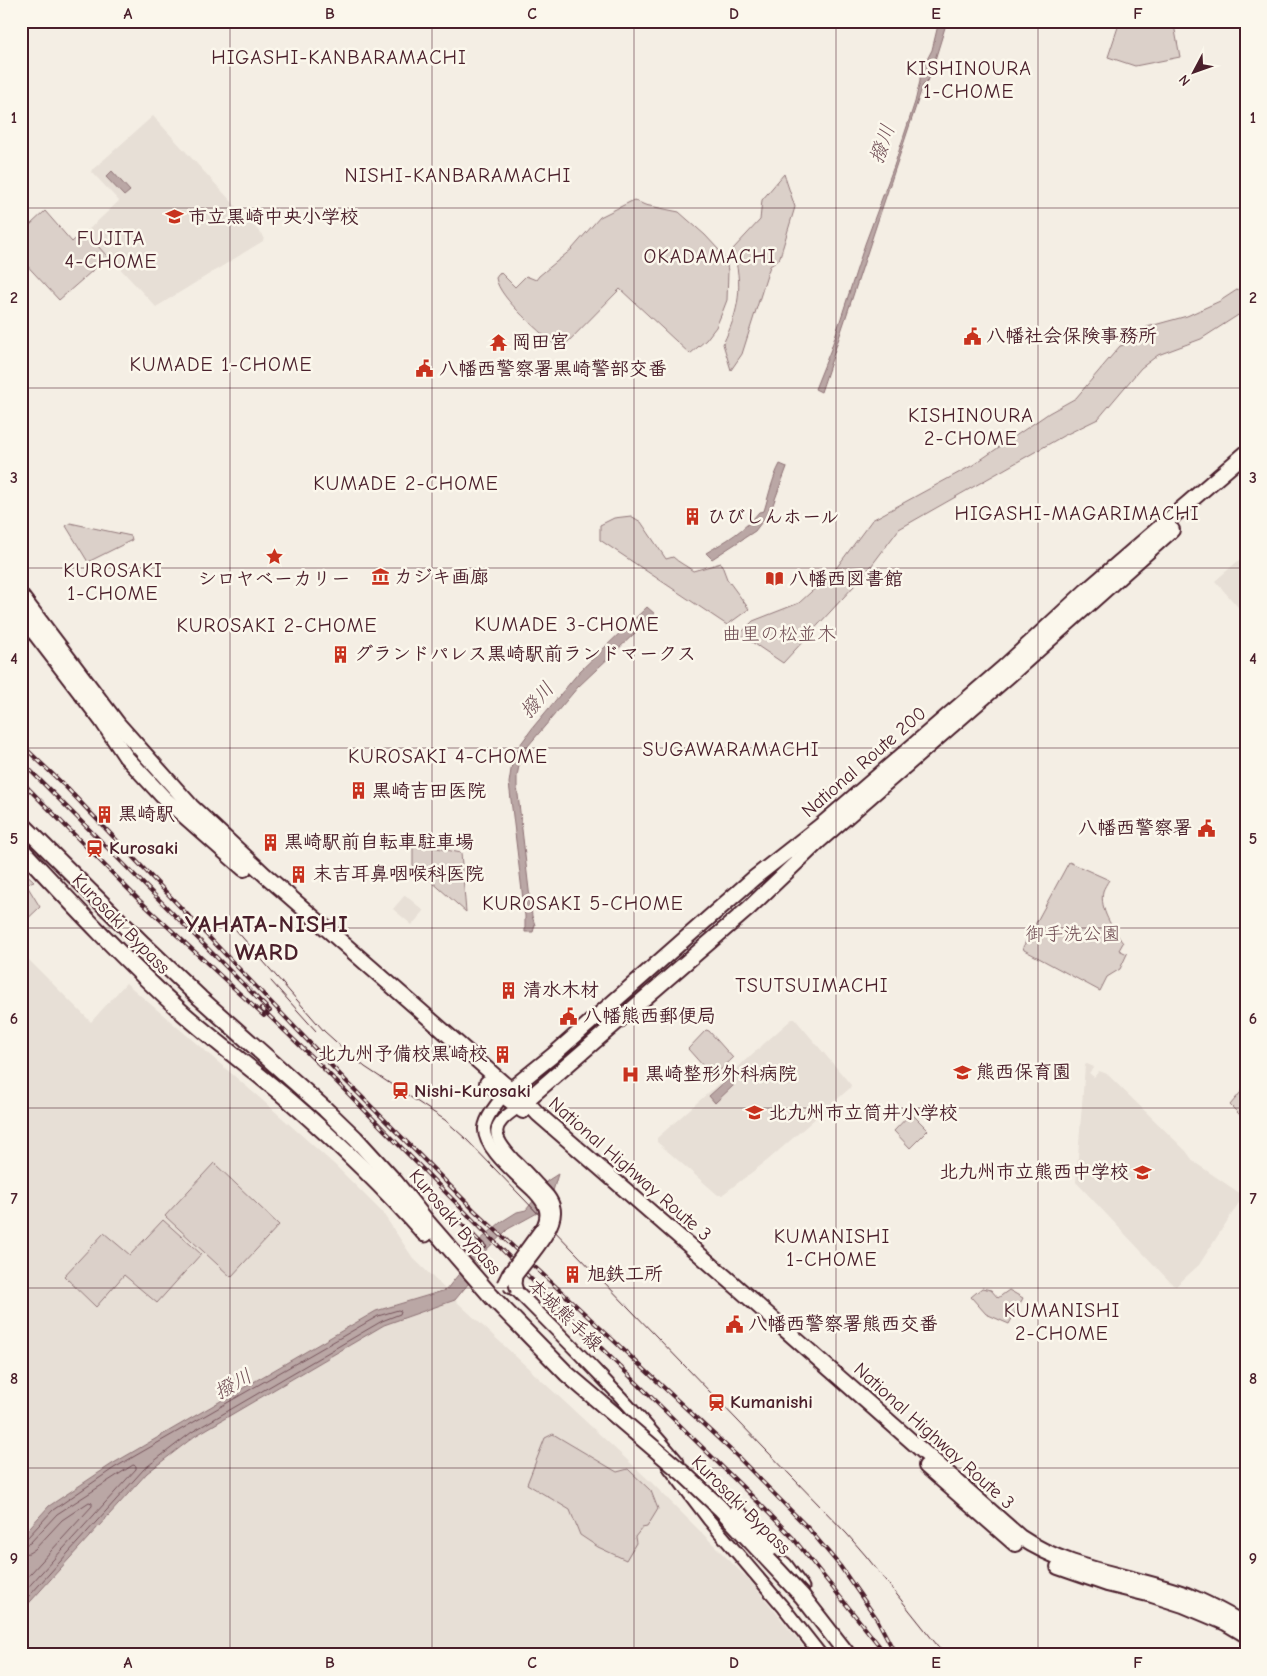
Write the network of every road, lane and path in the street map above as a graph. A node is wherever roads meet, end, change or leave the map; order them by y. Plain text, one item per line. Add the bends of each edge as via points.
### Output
1 (1246, 453) edge
2 (1246, 465) edge
3 (21, 596) edge
4 (21, 615) edge
5 (21, 823) edge
6 (21, 832) edge
7 (21, 842) edge
8 (21, 849) edge
9 (507, 1091) junction
10 (289, 1100) junction
11 (522, 1104) junction
12 (355, 1138) junction
13 (536, 1188) junction
14 (516, 1276) junction
15 (503, 1284) junction
16 (517, 1291) junction
17 (528, 1334) junction
18 (584, 1362) junction
19 (1246, 1624) edge
20 (1246, 1635) edge
21 (829, 1640) junction
22 (821, 1655) edge
23 (837, 1655) edge
24 (848, 1655) edge

1 - 9 highway, National Route 200 via 893,763
2 - 11 highway, National Route 200 via 819,841 749,908
3 - 9 highway, National Highway Route 3 via 118,724 191,806 346,947 503,1083
4 - 9 highway, National Highway Route 3 via 126,757 164,798 449,1050
5 - 12 highway, Kurosaki Bypass via 157,958
6 - 12 highway via 109,923 195,1004
7 - 10 highway via 108,933
8 - 10 highway, Kurosaki Bypass via 141,975
9 - 11 highway, National Highway Route 3
9 - 13 main road via 492,1109 484,1132 494,1151
10 - 23 highway, Kurosaki Bypass via 392,1198 528,1347 676,1481 754,1557
11 - 13 main road via 502,1119 497,1136 500,1145
11 - 19 highway, National Highway Route 3 via 538,1114 1035,1548 1069,1562 1187,1595
11 - 20 highway, National Highway Route 3 via 959,1497 1020,1548 1078,1575 1183,1605
12 - 17 highway, Kurosaki Bypass, bridge via 492,1297
13 - 14 main road, bridge via 552,1202 554,1221
13 - 15 main road, bridge via 545,1207 546,1220
14 - 15 main road, bridge
14 - 16 main road, bridge
15 - 16 main road, 本城熊手線, bridge
15 - 18 main road, 本城熊手線 via 513,1298
16 - 18 main road, 本城熊手線
17 - 21 highway, bridge via 696,1473 755,1529 821,1620
17 - 24 highway, Kurosaki Bypass, bridge via 567,1374 720,1508 802,1596
18 - 21 main road, 本城熊手線 via 635,1411
18 - 22 main road, 本城熊手線
21 - 23 main road, 本城熊手線

